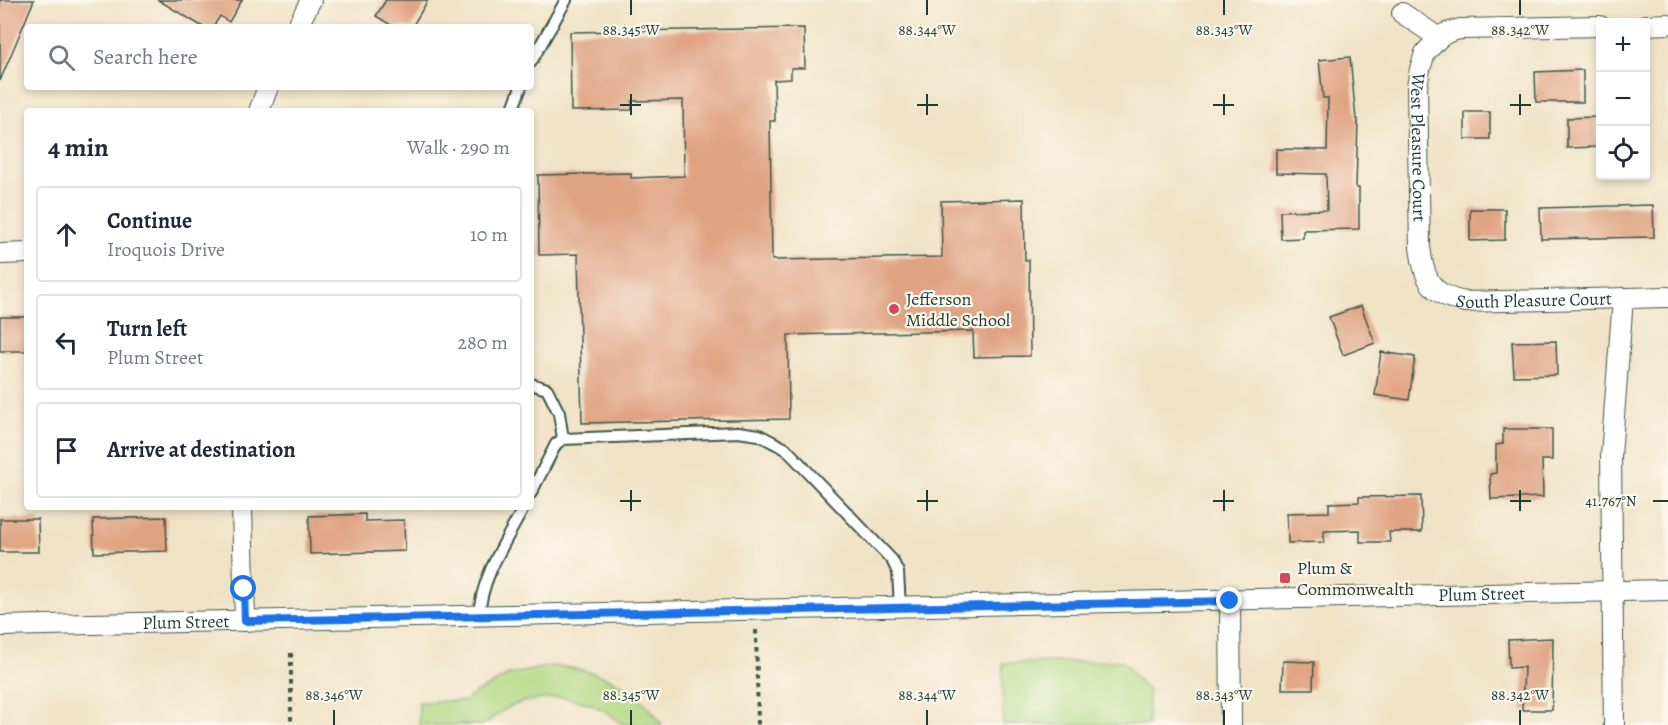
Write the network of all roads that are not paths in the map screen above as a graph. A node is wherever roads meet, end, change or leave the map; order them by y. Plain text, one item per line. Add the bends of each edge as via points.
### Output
1 (311, 0) edge
2 (566, 0) edge
3 (1402, 13) dead end
4 (299, 24) edge
5 (1668, 24) edge
6 (1650, 25) edge
7 (1596, 26) edge
8 (1439, 38) junction
9 (534, 57) edge
10 (267, 90) edge
11 (520, 90) edge
12 (260, 108) edge
13 (513, 108) edge
14 (24, 253) edge
15 (0, 254) edge
16 (1422, 262) joint
17 (1668, 297) edge
18 (1623, 298) junction
19 (534, 385) edge
20 (562, 439) junction
21 (534, 486) edge
22 (242, 510) edge
23 (522, 510) edge
24 (1668, 590) edge
25 (1612, 592) junction
26 (1230, 601) junction
27 (900, 607) junction
28 (479, 616) junction
29 (245, 621) junction
30 (0, 626) edge
31 (1231, 725) edge
32 (1614, 725) edge

1 - 4 street
2 - 9 lane
3 - 8 street
5 - 6 street
7 - 8 street via 1460,29
8 - 16 street, West Pleasure Court via 1425,52 1417,87
10 - 12 street
11 - 13 lane
14 - 15 street
16 - 18 street, South Pleasure Court via 1432,287 1465,302
17 - 18 street, South Pleasure Court
18 - 25 street via 1611,456
19 - 20 lane via 546,389 559,413
20 - 21 lane
20 - 27 lane via 738,432 759,435 786,449 892,560 898,572
22 - 29 street
23 - 28 lane via 486,580
24 - 25 street, Plum Street
25 - 26 street, Plum Street
25 - 32 street
26 - 27 street, Plum Street
26 - 31 street
27 - 28 street, Plum Street
28 - 29 street, Plum Street
29 - 30 street, Plum Street

